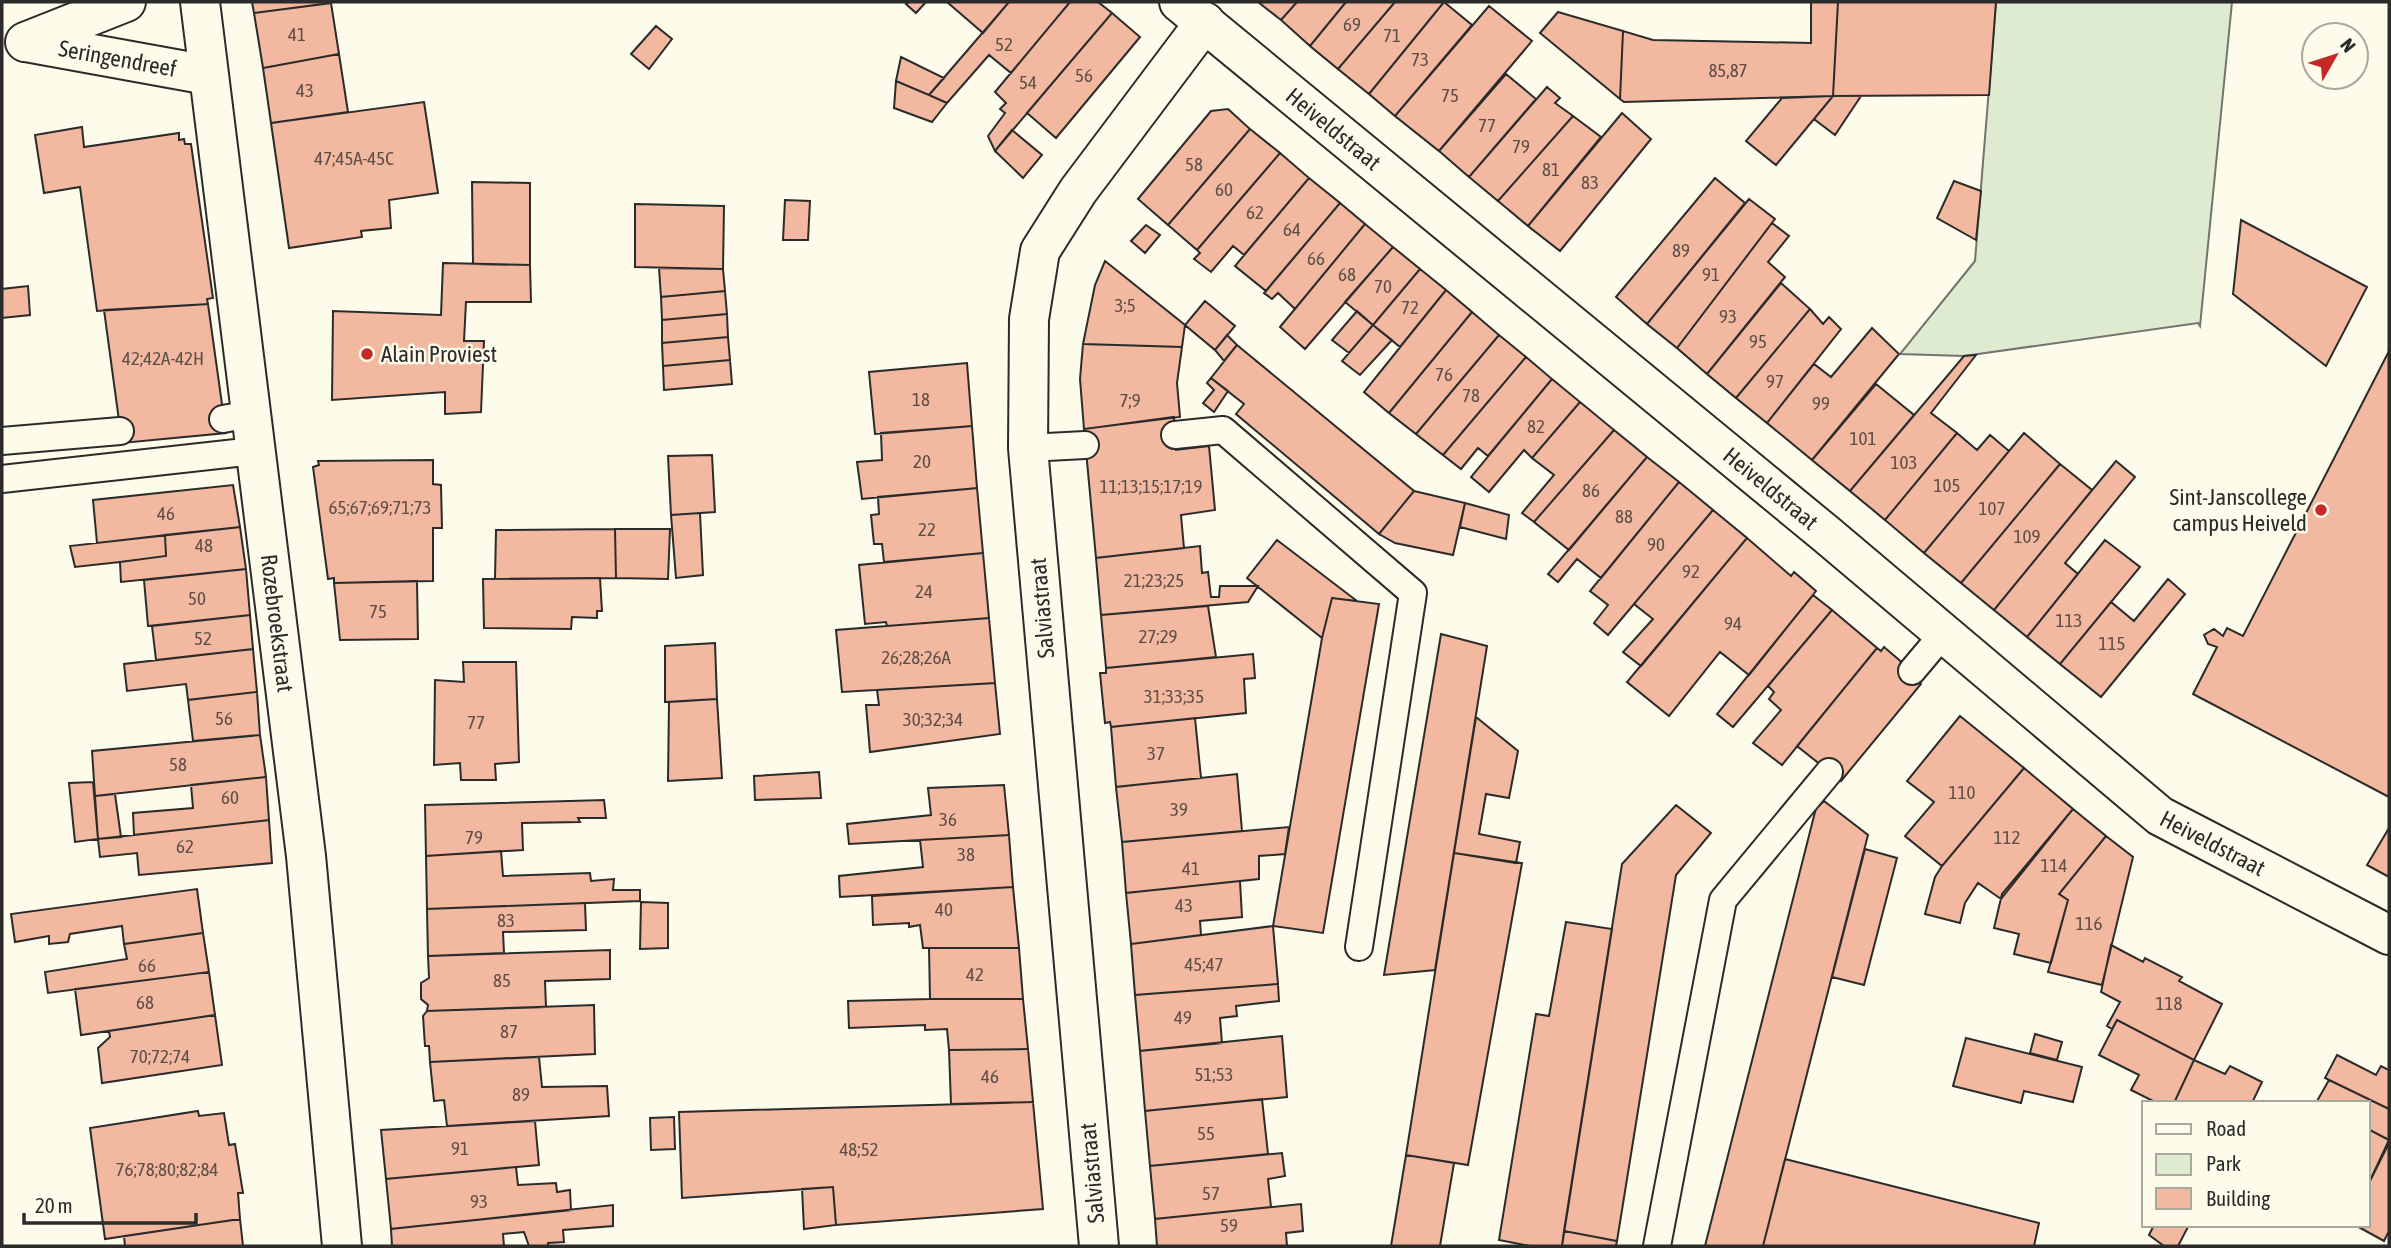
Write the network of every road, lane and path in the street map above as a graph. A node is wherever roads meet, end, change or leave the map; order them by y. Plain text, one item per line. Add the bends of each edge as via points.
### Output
1 (126, 2) edge
2 (200, 2) edge
3 (1192, 12) edge
4 (14, 44) edge
5 (208, 75) junction
6 (243, 428) junction
7 (120, 431) dead end
8 (1175, 435) dead end
9 (2, 440) edge
10 (1086, 445) dead end
11 (1028, 448) junction
12 (2, 479) edge
13 (1944, 633) junction
14 (1912, 671) dead end
15 (1829, 772) dead end
16 (2389, 935) edge
17 (1360, 947) dead end
18 (342, 1246) edge
19 (1099, 1246) edge
20 (1657, 1246) edge

1 - 4 street, Seringendreef
2 - 5 street, Rozebroekstraat
3 - 11 street, Salviastraat via 1040,251 1029,319
3 - 13 street, Heiveldstraat
4 - 5 street, Seringendreef
5 - 6 street, Rozebroekstraat
6 - 12 lane
6 - 18 street, Rozebroekstraat via 306,856
7 - 9 lane
8 - 17 lane via 1223,430 1413,593
10 - 11 lane
11 - 19 street, Salviastraat
13 - 14 lane
13 - 16 street, Heiveldstraat via 2160,816
15 - 20 lane via 1723,900

